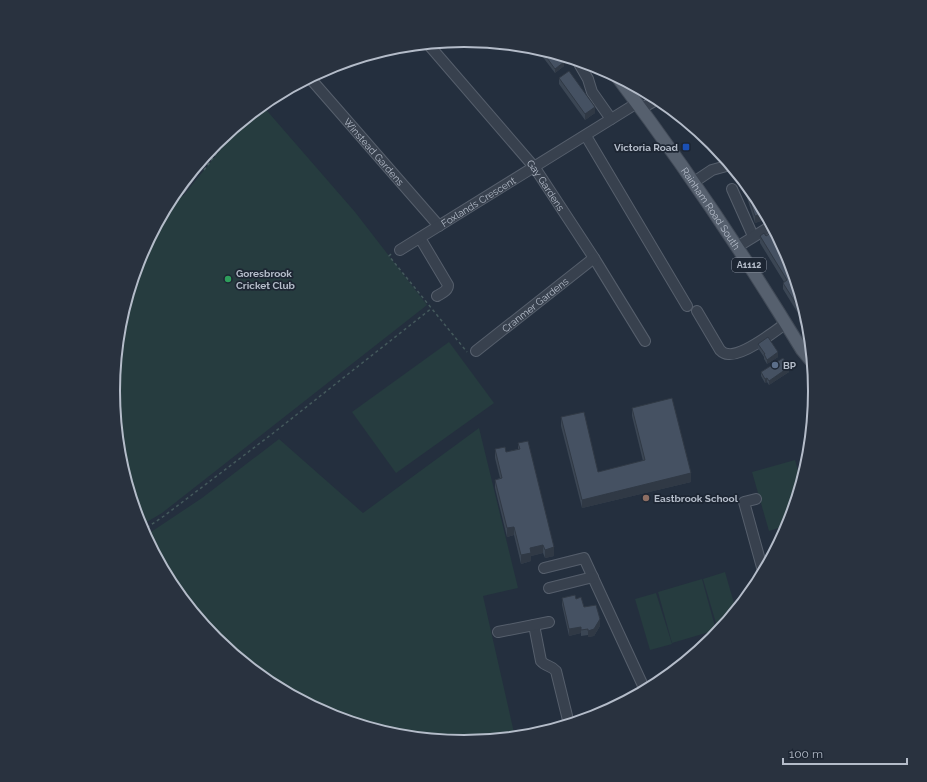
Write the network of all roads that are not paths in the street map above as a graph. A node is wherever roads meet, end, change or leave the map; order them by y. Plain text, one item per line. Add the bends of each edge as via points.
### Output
1 (432, 49) edge
2 (582, 68) edge
3 (313, 81) edge
4 (625, 87) edge
5 (650, 102) edge
6 (640, 106) junction
7 (611, 119) junction
8 (586, 136) junction
9 (724, 167) edge
10 (535, 168) junction
11 (694, 182) junction
12 (732, 189) dead end
13 (439, 226) junction
14 (766, 229) edge
15 (753, 236) junction
16 (420, 238) junction
17 (737, 247) junction
18 (400, 250) road end
19 (594, 258) junction
20 (437, 296) dead end
21 (687, 306) dead end
22 (697, 311) dead end
23 (786, 323) junction
24 (645, 341) dead end
25 (805, 347) edge
26 (476, 351) road end
27 (756, 499) dead end
28 (761, 563) edge
29 (544, 568) dead end
30 (593, 577) junction
31 (549, 588) dead end
32 (550, 622) dead end
33 (534, 625) junction
34 (498, 632) dead end
35 (642, 685) edge
36 (568, 719) edge

1 - 10 street, Gay Gardens
2 - 7 street via 592,92
3 - 13 street, Winstead Gardens
4 - 6 main road, Rainham Road South / A1112
5 - 6 street
6 - 7 street, Foxlands Crescent
6 - 11 main road, Rainham Road South / A1112
7 - 8 street, Foxlands Crescent
8 - 10 street, Foxlands Crescent
8 - 21 street
9 - 11 street via 712,170
10 - 13 street, Foxlands Crescent
10 - 19 street, Gay Gardens
11 - 17 main road, Rainham Road South / A1112
12 - 15 street
13 - 16 street, Foxlands Crescent
14 - 15 street
15 - 17 street
16 - 18 street, Foxlands Crescent
16 - 20 street via 448,285 448,288
17 - 23 main road, Rainham Road South / A1112
19 - 24 street, Gay Gardens
19 - 26 street, Cranmer Gardens
22 - 23 street via 720,350 728,354 743,350
23 - 25 main road, Rainham Road South / A1112
27 - 28 street via 744,502
29 - 30 street via 584,558
30 - 31 street
30 - 35 street
32 - 33 street
33 - 34 street
33 - 36 street via 541,661 556,671

